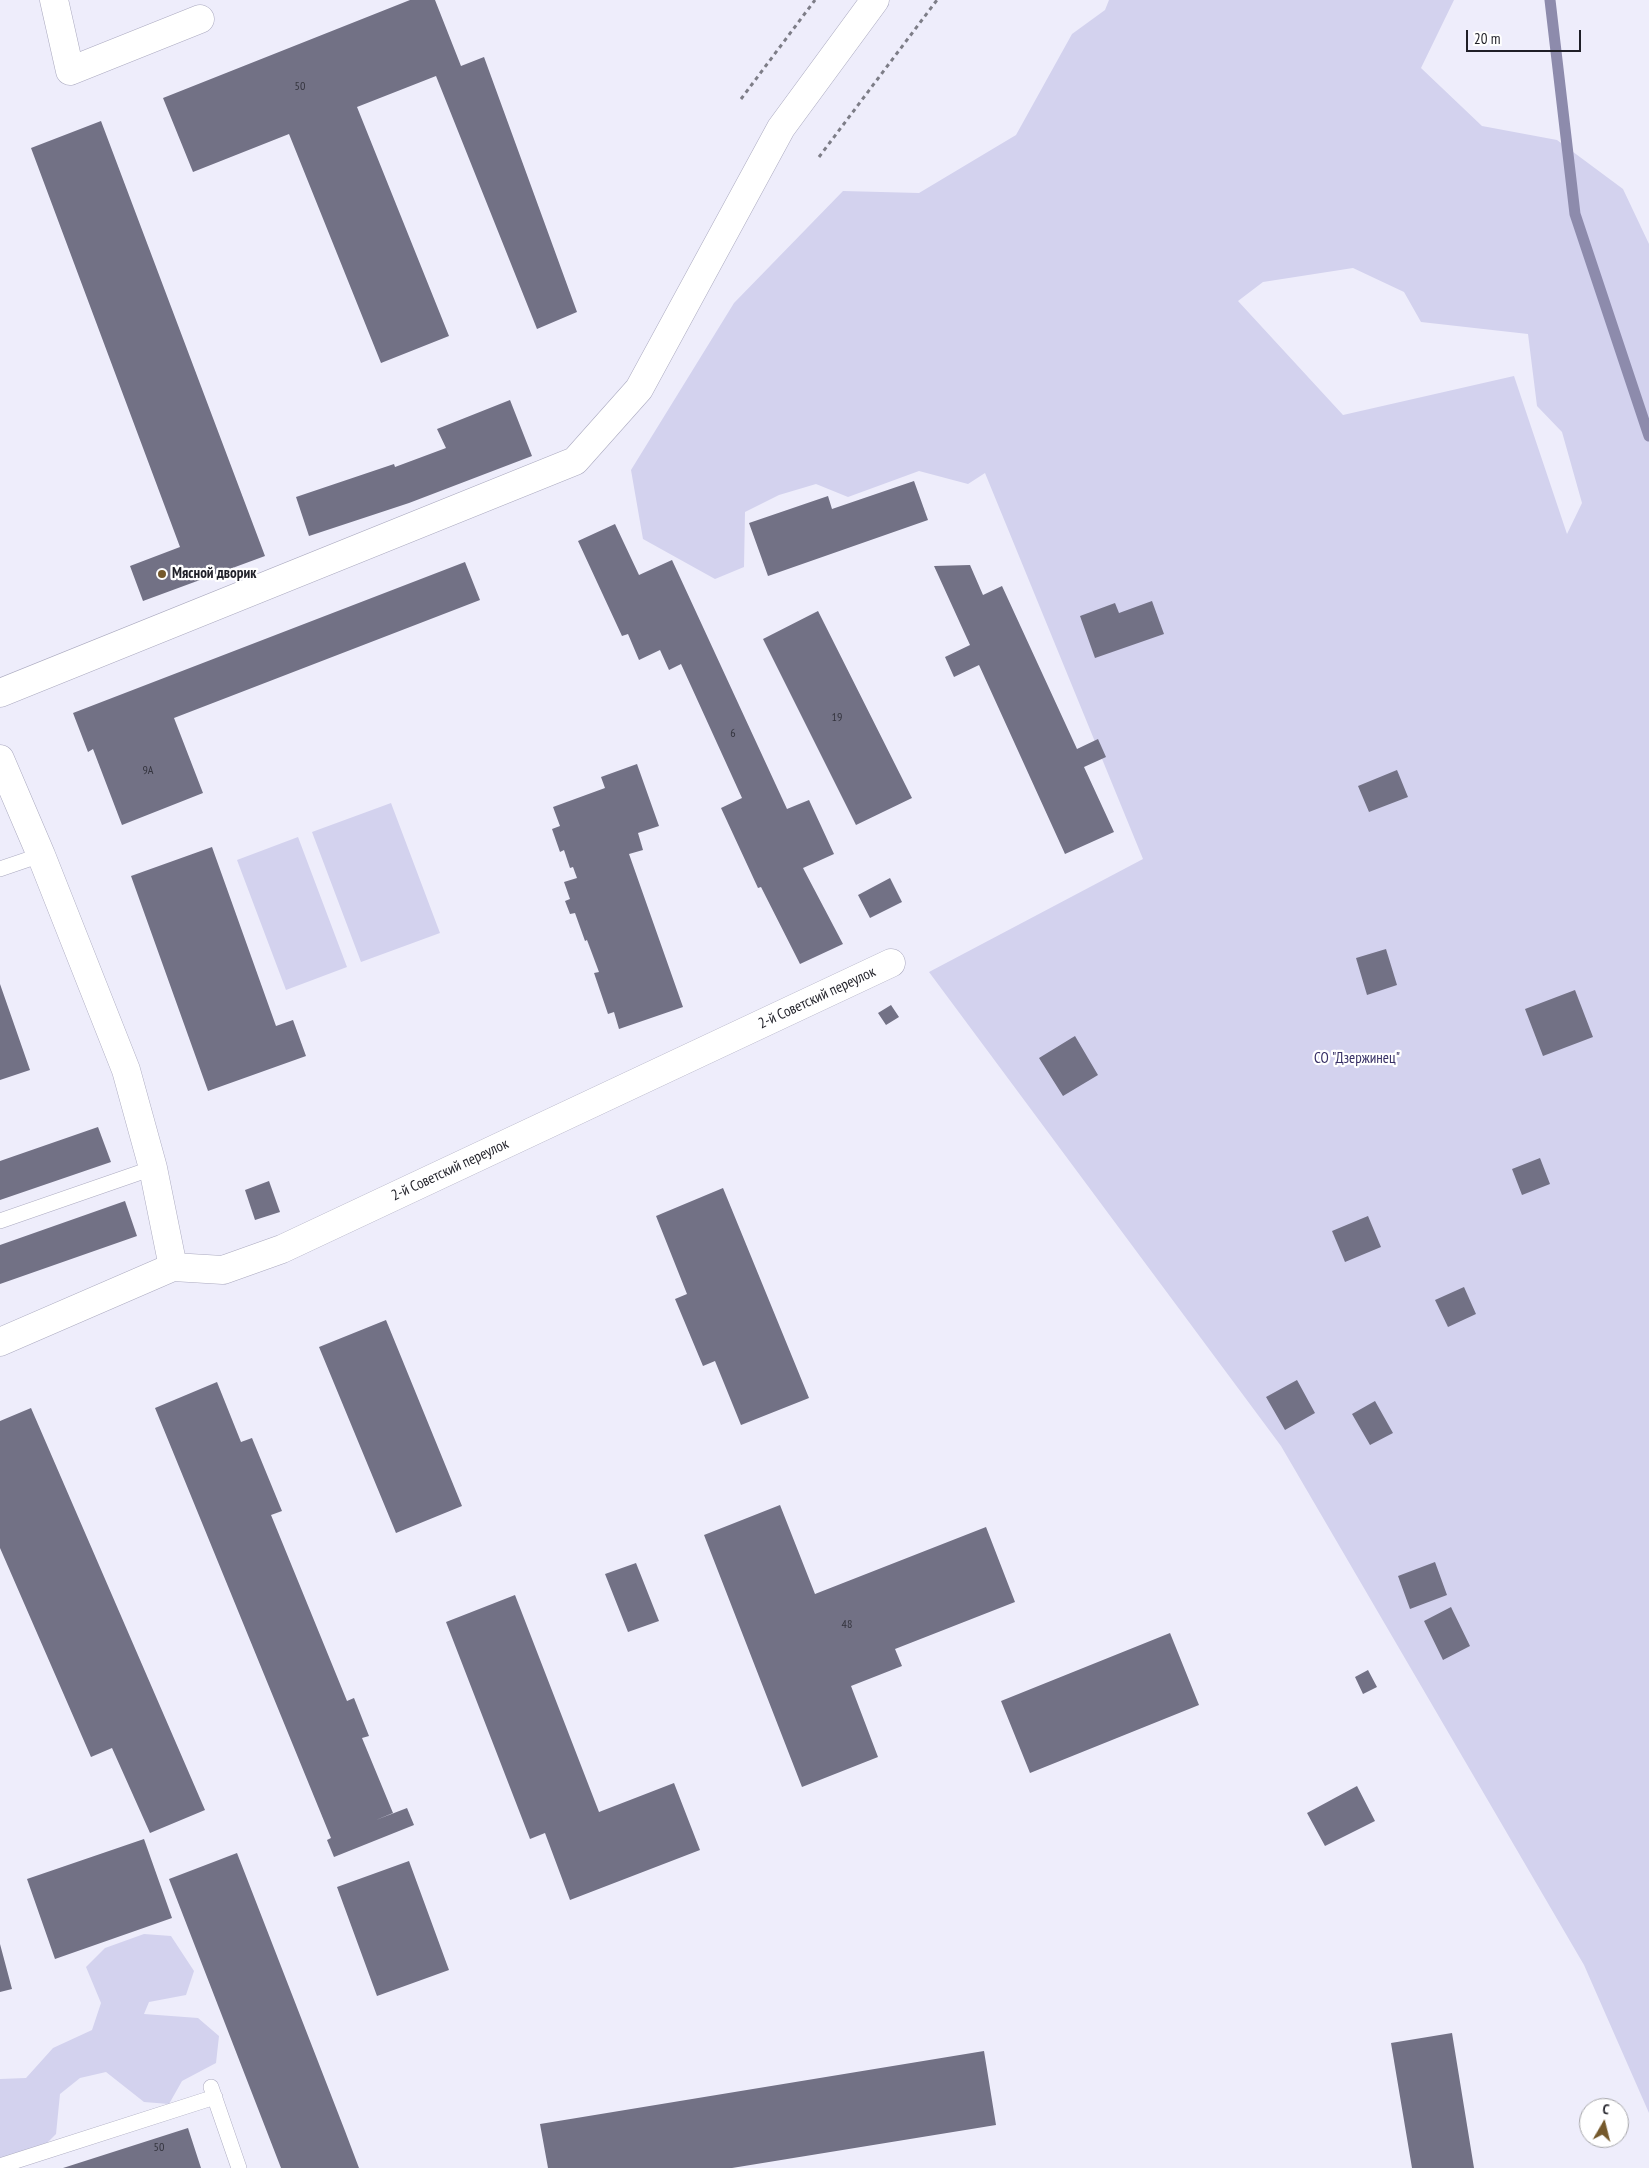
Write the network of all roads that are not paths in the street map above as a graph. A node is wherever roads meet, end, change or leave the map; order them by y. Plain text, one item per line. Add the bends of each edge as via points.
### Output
1 (54, 0) edge
2 (876, 0) edge
3 (200, 19) dead end
4 (0, 693) edge
5 (0, 759) edge
6 (41, 855) junction
7 (0, 869) edge
8 (891, 963) dead end
9 (153, 1168) junction
10 (0, 1221) edge
11 (173, 1267) junction
12 (0, 1342) edge
13 (0, 2166) edge
14 (239, 2168) edge

1 - 3 street via 70,71
2 - 4 street via 781,128 639,389 574,461
5 - 6 street
6 - 7 lane
6 - 9 street via 126,1070
8 - 11 street, 2-й Советский переулок via 282,1249 223,1270
9 - 10 lane
9 - 11 street
11 - 12 street, 2-й Советский переулок
13 - 14 lane via 213,2092

